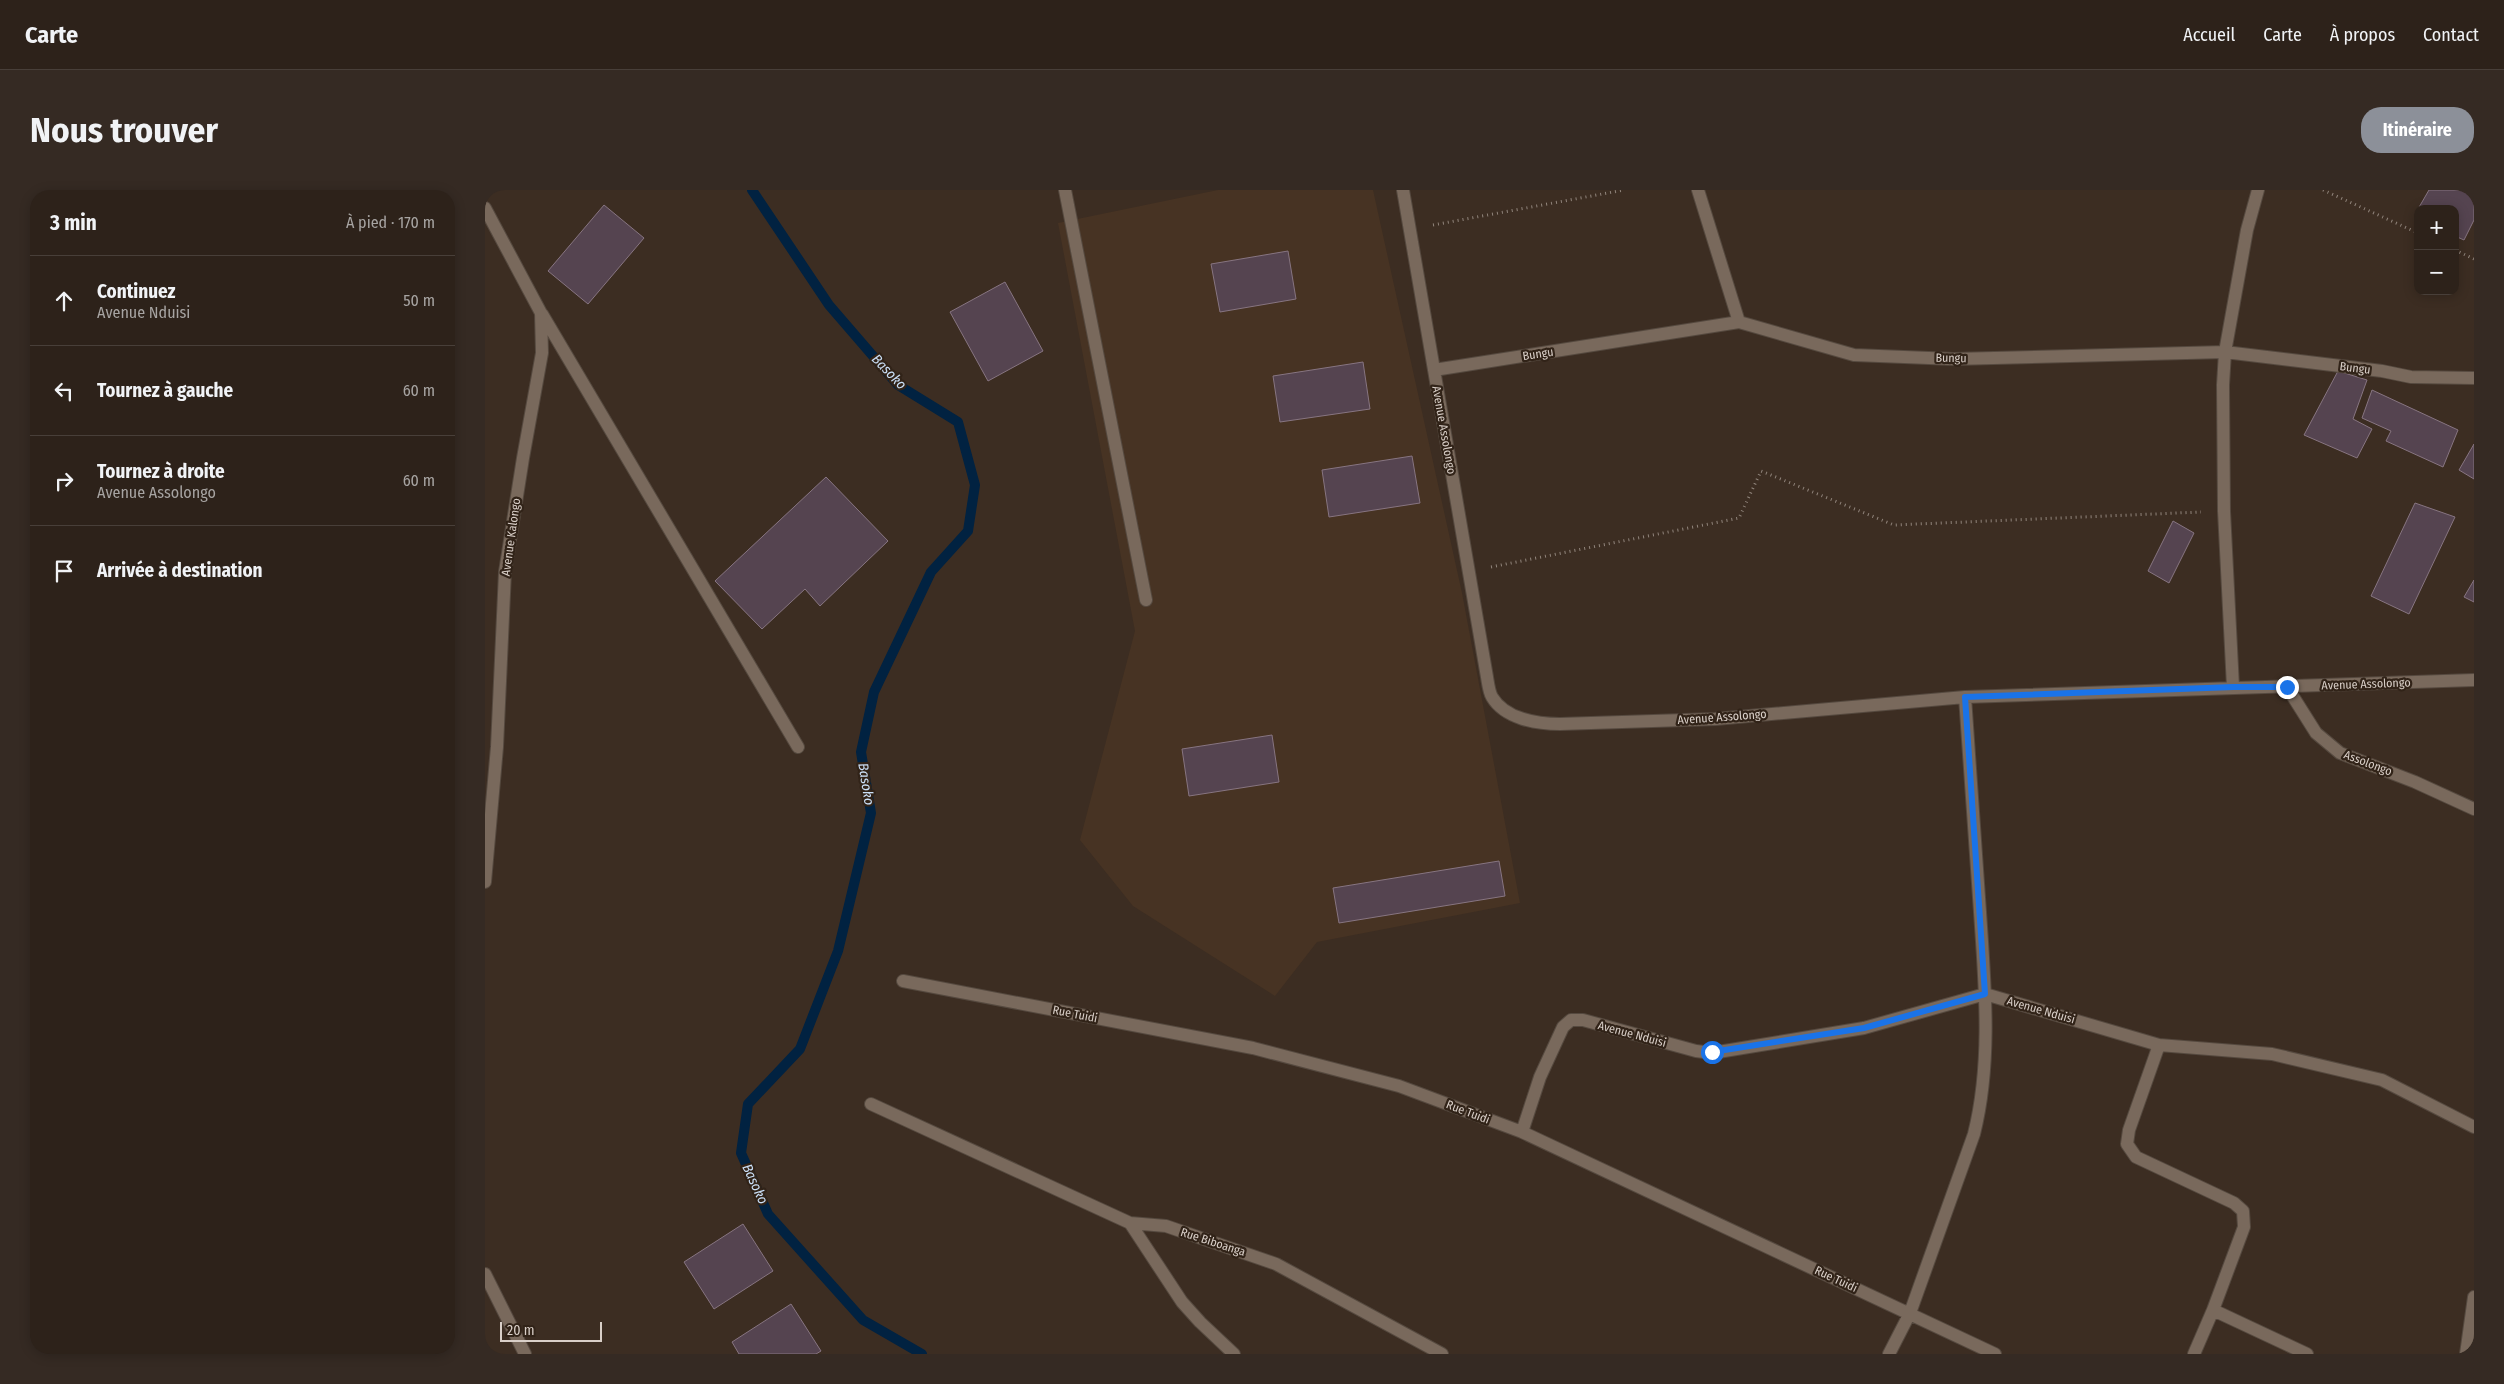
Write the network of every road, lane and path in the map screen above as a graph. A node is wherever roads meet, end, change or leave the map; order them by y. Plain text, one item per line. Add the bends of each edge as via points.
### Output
1 (1065, 190) edge
2 (1403, 190) edge
3 (1624, 190) edge
4 (1698, 190) edge
5 (2258, 190) edge
6 (2323, 190) edge
7 (485, 208) edge
8 (1409, 230) junction
9 (2414, 231) edge
10 (2459, 252) edge
11 (2474, 259) edge
12 (541, 313) junction
13 (1739, 322) junction
14 (2225, 352) junction
15 (1434, 370) junction
16 (2474, 378) edge
17 (2224, 511) junction
18 (1467, 571) junction
19 (1146, 600) dead end
20 (2474, 680) edge
21 (2233, 687) junction
22 (2287, 687) junction
23 (1965, 697) junction
24 (798, 747) dead end
25 (2474, 809) edge
26 (485, 882) edge
27 (903, 981) dead end
28 (1985, 994) junction
29 (2159, 1045) junction
30 (871, 1104) dead end
31 (2474, 1127) edge
32 (1521, 1132) junction
33 (1129, 1222) junction
34 (485, 1274) edge
35 (2474, 1296) edge
36 (2213, 1310) junction
37 (1910, 1313) junction
38 (525, 1354) edge
39 (1235, 1354) edge
40 (1442, 1354) edge
41 (1889, 1354) edge
42 (1995, 1354) edge
43 (2194, 1354) edge
44 (2307, 1354) edge
45 (2466, 1354) edge

1 - 19 street
2 - 8 street, Avenue Assolongo
3 - 8 path
4 - 13 street
5 - 14 street via 2247,230
6 - 9 path
7 - 12 street, Avenue Kalongo
8 - 15 street, Avenue Assolongo
10 - 11 path
12 - 24 street
12 - 26 street, Avenue Kalongo via 542,352 505,572 497,747
13 - 14 street, Bungu via 1854,355 1954,359
13 - 15 street, Bungu
14 - 16 street, Bungu via 2411,377
14 - 17 street via 2222,411
15 - 18 street, Avenue Assolongo
17 - 18 path via 1894,525 1761,471 1739,518
17 - 21 street
18 - 23 street, Avenue Assolongo via 1492,697 1514,715 1538,724 1715,719
20 - 22 street, Avenue Assolongo
21 - 22 street, Avenue Assolongo
21 - 23 street, Avenue Assolongo
22 - 25 street, Assolongo via 2316,733 2340,753
23 - 28 street
27 - 32 street, Rue Tuidi via 1253,1048 1399,1086
28 - 29 street, Avenue Nduisi
28 - 32 street, Avenue Nduisi via 1864,1028 1712,1052 1697,1051 1583,1020 1571,1020 1563,1027 1540,1077
28 - 37 street via 1981,1106
29 - 31 street, Avenue Nduisi via 2272,1054 2383,1080
29 - 36 street via 2127,1144 2135,1157 2235,1203 2243,1211 2244,1227
30 - 33 street
32 - 37 street, Rue Tuidi
33 - 39 street via 1182,1302
33 - 40 street, Rue Biboanga via 1166,1226 1261,1258
34 - 38 street
35 - 45 street
36 - 43 street
36 - 44 street
37 - 41 street
37 - 42 street, Rue Tuidi

